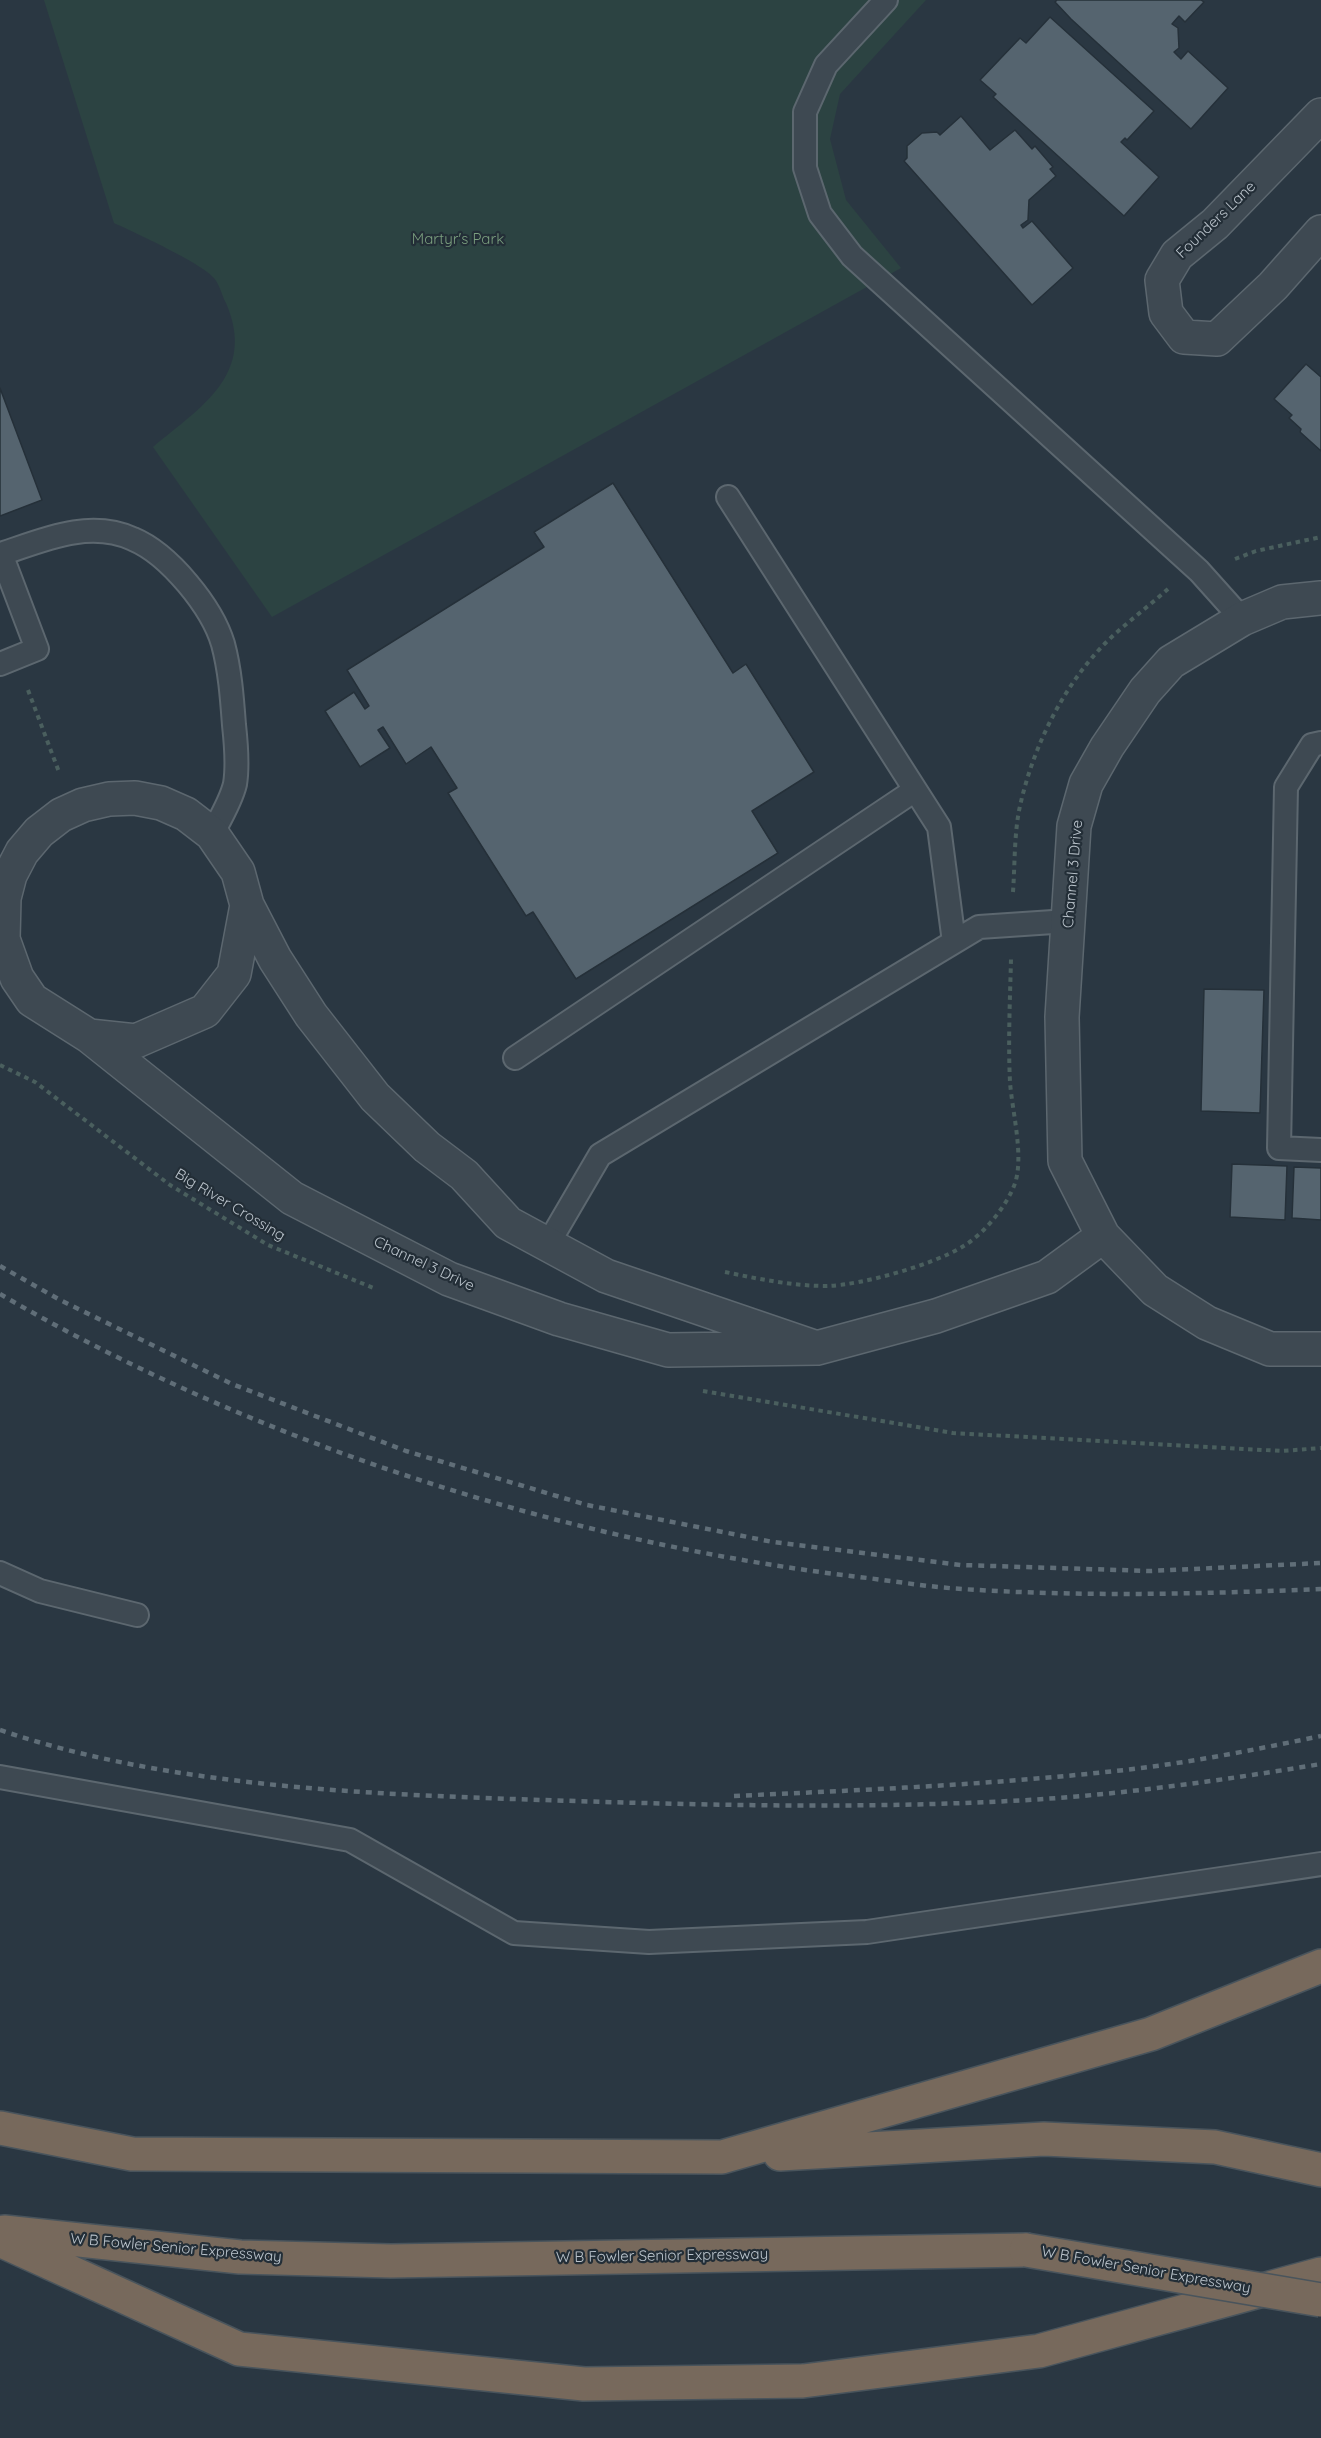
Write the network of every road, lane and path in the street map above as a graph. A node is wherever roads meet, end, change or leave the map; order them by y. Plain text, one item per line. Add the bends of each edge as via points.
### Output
1 (886, 0) edge
2 (1321, 115) edge
3 (1321, 231) edge
4 (728, 497) dead end
5 (0, 554) edge
6 (1321, 598) edge
7 (1242, 619) junction
8 (0, 664) edge
9 (33, 701) dead end
10 (1321, 742) edge
11 (53, 756) dead end
12 (915, 790) junction
13 (212, 834) junction
14 (247, 905) junction
15 (1068, 921) junction
16 (964, 936) junction
17 (9, 978) edge
18 (88, 1036) junction
19 (515, 1058) dead end
20 (0, 1065) edge
21 (1321, 1150) edge
22 (1103, 1236) junction
23 (548, 1244) junction
24 (382, 1292) dead end
25 (817, 1348) junction
26 (1321, 1348) edge
27 (697, 1390) dead end
28 (1321, 1448) edge
29 (0, 1573) edge
30 (137, 1615) dead end
31 (0, 1777) edge
32 (1321, 1864) edge
33 (1321, 1966) edge
34 (0, 2128) edge
35 (722, 2157) junction
36 (1321, 2170) edge
37 (0, 2231) edge
38 (0, 2240) edge
39 (1321, 2274) edge
40 (1321, 2300) edge

1 - 7 lane via 826,65 805,112 805,168 820,214 852,256 1199,571
2 - 3 street, Founders Lane via 1215,224 1177,255 1162,280 1166,313 1184,337 1217,339 1273,286
4 - 12 lane
5 - 8 lane via 37,649
5 - 13 lane via 72,531 133,538 166,560 203,603 223,642 232,689 236,745 235,784
6 - 7 street, Channel 3 Drive via 1282,602
7 - 15 street, Channel 3 Drive via 1171,662 1145,691 1107,747 1086,784 1074,826
9 - 11 path
10 - 21 lane via 1312,745 1286,787 1279,1148
12 - 16 lane via 939,827
12 - 19 lane
13 - 14 street, Channel 3 Drive via 238,872
13 - 17 street, Channel 3 Drive via 186,814 161,803 135,798 100,801 61,815 39,832 10,875 4,898 3,939
14 - 18 street, Channel 3 Drive via 234,974 205,1011 136,1041
14 - 23 street, Channel 3 Drive via 311,1015 375,1097 427,1147 464,1175 508,1223
15 - 16 lane via 979,927
15 - 22 street, Channel 3 Drive via 1062,1017 1065,1161
16 - 23 lane via 600,1155
17 - 18 street, Channel 3 Drive via 32,1000
18 - 25 street, Channel 3 Drive via 292,1198 449,1279 559,1319 668,1350
20 - 24 path, Big River Crossing via 35,1082 170,1185 268,1245
22 - 25 street, Channel 3 Drive via 1047,1277 936,1316
22 - 26 street, Channel 3 Drive via 1155,1290 1206,1323 1270,1348
23 - 25 street, Channel 3 Drive via 606,1276
27 - 28 path via 953,1433 1282,1451
29 - 30 lane via 40,1591
31 - 32 lane via 350,1840 514,1934 649,1942 867,1932
33 - 35 highway via 1151,2034
34 - 35 highway via 132,2154
35 - 36 highway via 1044,2139 1215,2147
37 - 40 highway, W B Fowler Senior Expressway, bridge via 240,2257 391,2261 1026,2250
38 - 39 highway via 239,2349 584,2384 803,2381 1039,2351

